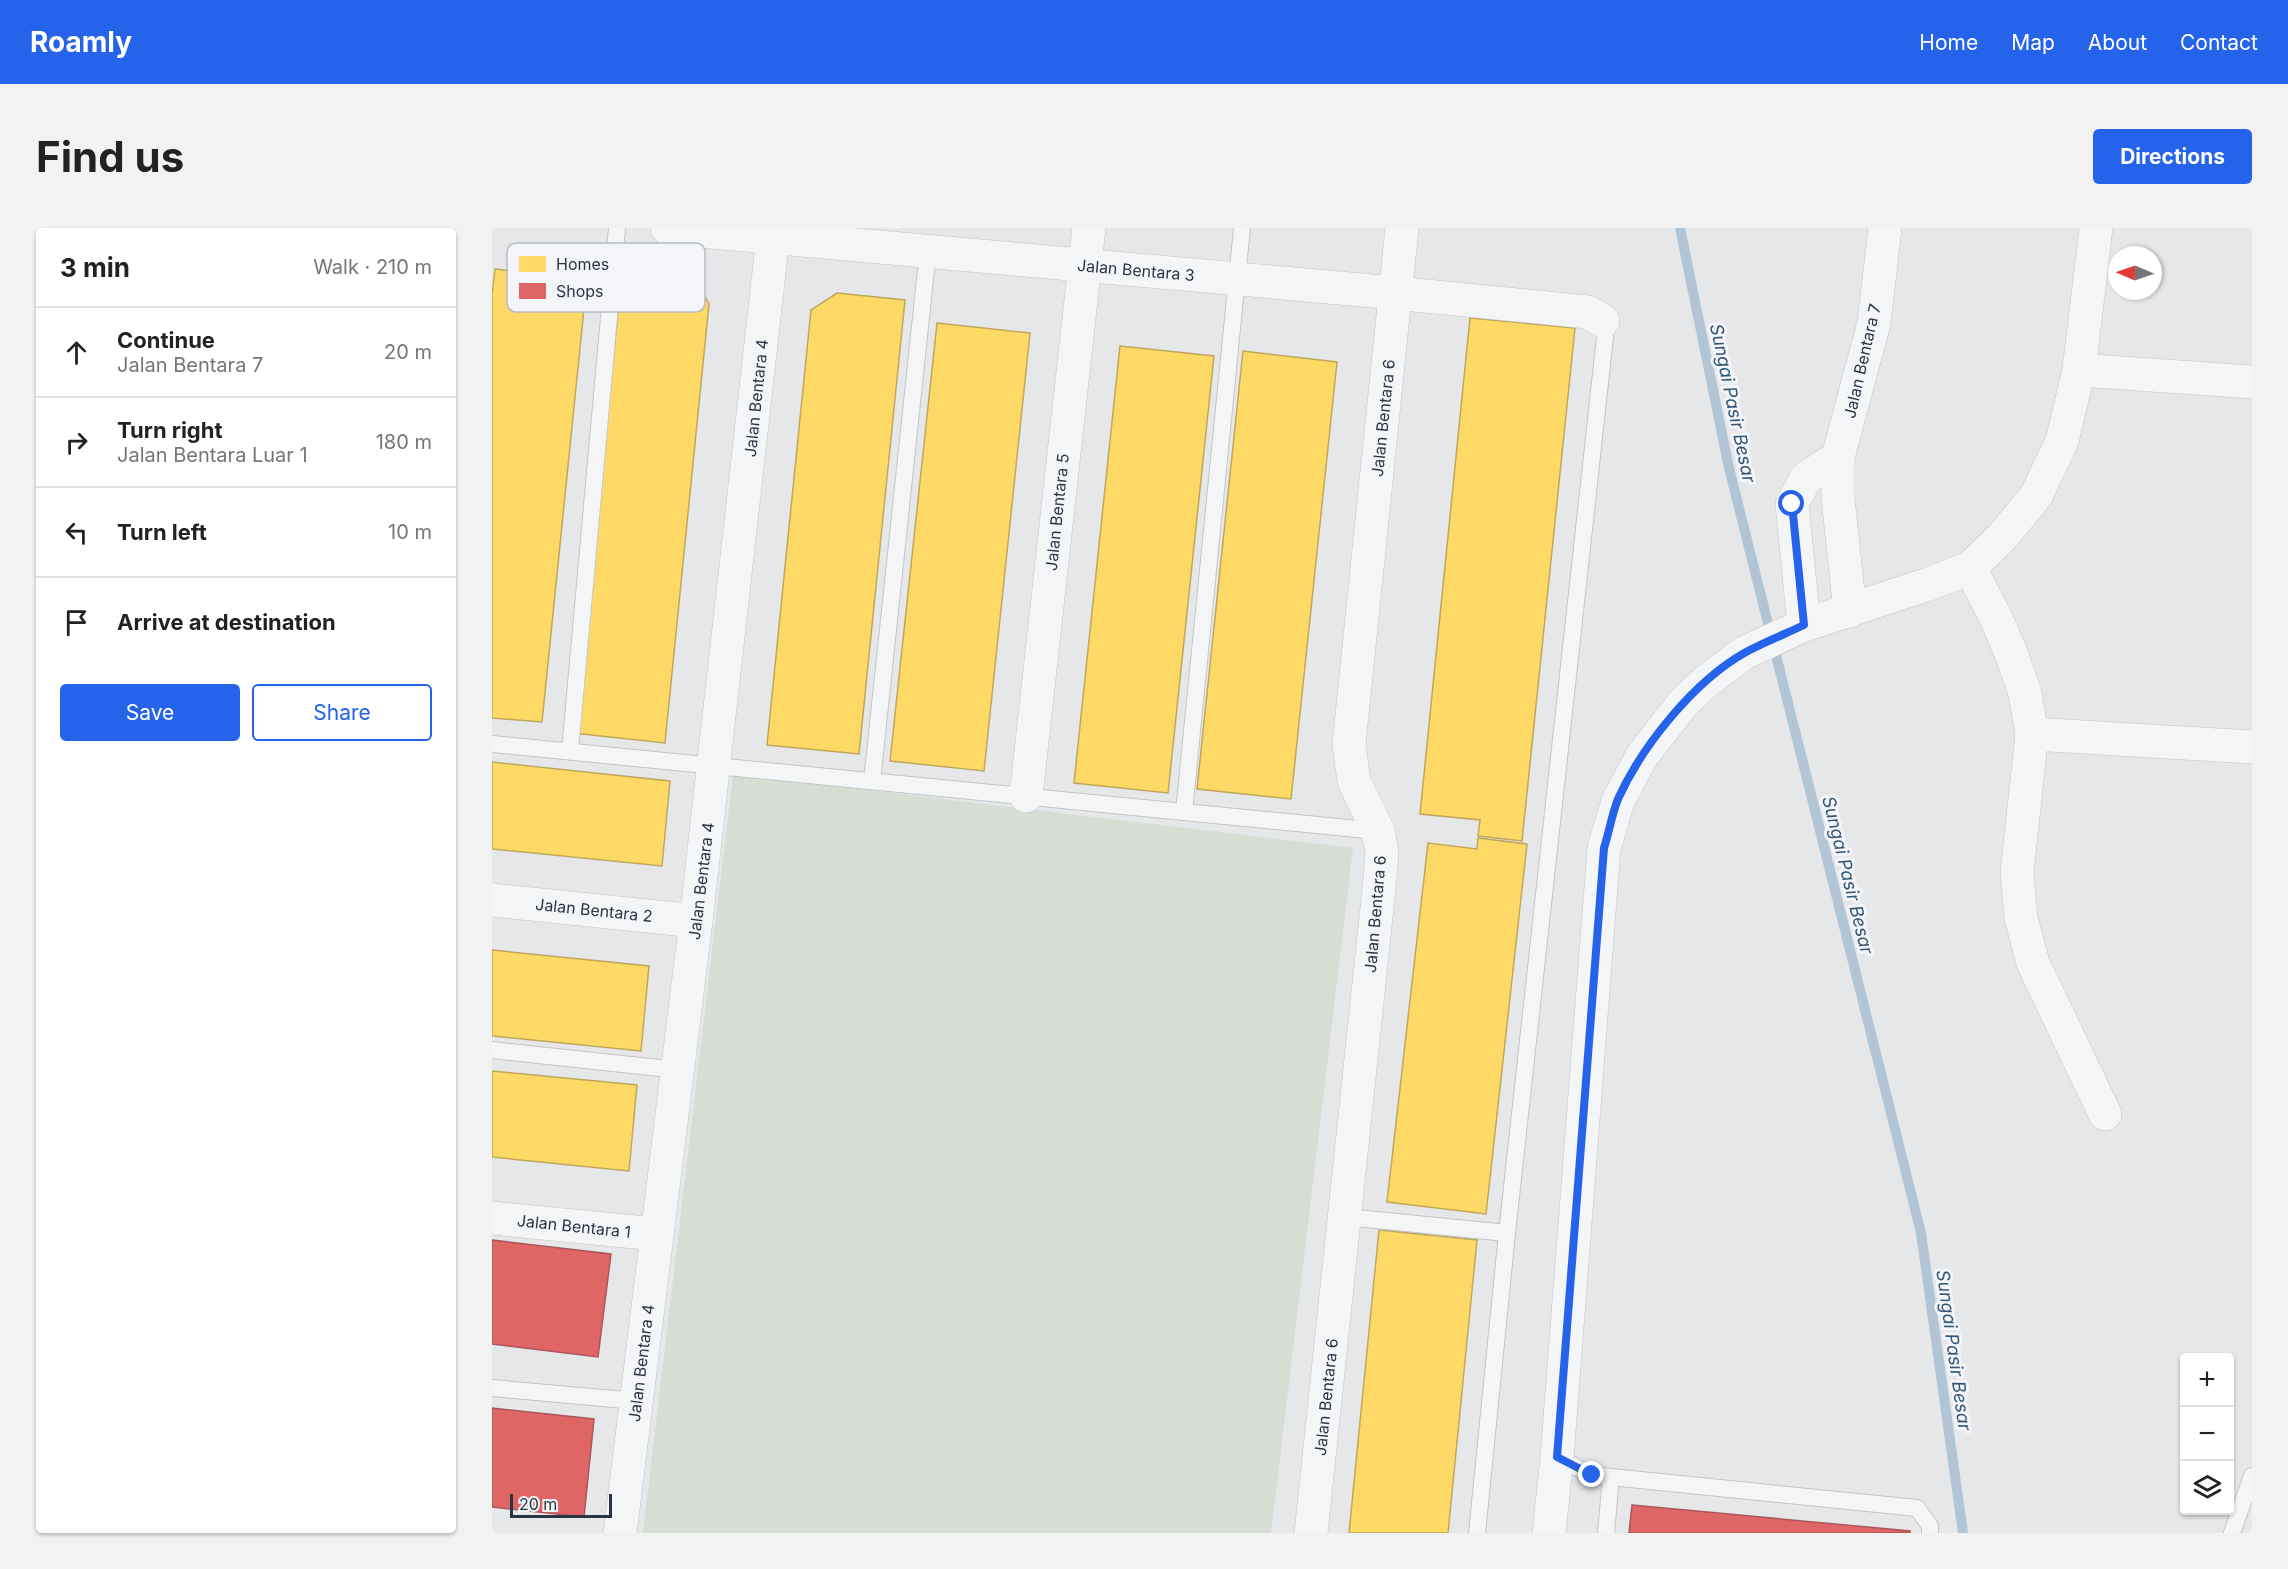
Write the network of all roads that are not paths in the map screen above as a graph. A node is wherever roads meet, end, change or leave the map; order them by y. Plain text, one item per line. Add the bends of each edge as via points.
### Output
1 (617, 228) edge
2 (668, 228) edge
3 (1089, 228) edge
4 (1242, 228) edge
5 (1402, 228) edge
6 (1885, 228) edge
7 (2096, 228) edge
8 (774, 233) edge
9 (616, 243) edge
10 (928, 251) junction
11 (1084, 266) junction
12 (1237, 279) junction
13 (1395, 293) junction
14 (609, 312) edge
15 (1603, 321) joint
16 (2079, 370) junction
17 (2252, 382) edge
18 (1839, 457) junction
19 (1970, 568) junction
20 (1850, 611) junction
21 (1796, 629) junction
22 (2032, 734) junction
23 (492, 744) edge
24 (2251, 747) edge
25 (570, 751) junction
26 (715, 764) junction
27 (872, 781) junction
28 (1026, 796) junction
29 (1184, 812) junction
30 (1377, 831) junction
31 (492, 900) edge
32 (696, 921) junction
33 (492, 1050) edge
34 (678, 1070) junction
35 (2105, 1114) dead end
36 (1346, 1217) junction
37 (492, 1218) edge
38 (1507, 1233) junction
39 (656, 1234) junction
40 (492, 1388) edge
41 (636, 1401) junction
42 (1557, 1457) junction
43 (2252, 1476) edge
44 (1611, 1477) junction
45 (620, 1533) edge
46 (1311, 1533) edge
47 (1477, 1533) edge
48 (1549, 1533) edge
49 (1606, 1533) edge
50 (1930, 1533) edge
51 (2232, 1533) edge

1 - 9 lane
2 - 8 street, Jalan Bentara 3
3 - 11 street, Jalan Bentara 5
4 - 12 lane
5 - 13 street, Jalan Bentara 6
6 - 18 street, Jalan Bentara 7 via 1874,323
7 - 16 street
8 - 10 street, Jalan Bentara 3
8 - 26 street, Jalan Bentara 4
10 - 11 street, Jalan Bentara 3
10 - 27 lane
11 - 12 street, Jalan Bentara 3
11 - 28 street, Jalan Bentara 5
12 - 13 street, Jalan Bentara 3
12 - 29 lane
13 - 15 street, Jalan Bentara 3 via 1588,312
13 - 30 street, Jalan Bentara 6 via 1349,744 1354,781
14 - 25 lane
15 - 38 lane
16 - 17 street
16 - 19 street via 2062,441 2036,496
18 - 20 street, Jalan Bentara 7 via 1838,498
18 - 21 street via 1806,478 1792,504
19 - 20 street
19 - 22 street via 2011,653 2025,693
20 - 21 street
21 - 42 street via 1744,653 1684,702 1642,756 1618,801 1604,848
22 - 24 street
22 - 35 street via 2017,872 2021,918 2033,963
23 - 25 lane
25 - 26 lane
26 - 27 lane
26 - 32 street, Jalan Bentara 4
27 - 28 lane
28 - 29 lane
29 - 30 lane
30 - 36 street, Jalan Bentara 6 via 1382,852 1380,879
31 - 32 street, Jalan Bentara 2
32 - 34 street, Jalan Bentara 4
33 - 34 lane
34 - 39 street, Jalan Bentara 4
36 - 38 lane
36 - 46 street, Jalan Bentara 6
37 - 39 street, Jalan Bentara 1
38 - 47 lane
39 - 41 street, Jalan Bentara 4
40 - 41 lane
41 - 45 street, Jalan Bentara 4
42 - 44 lane via 1592,1475
42 - 48 street
43 - 51 lane
44 - 49 lane
44 - 50 lane via 1917,1508 1930,1526

